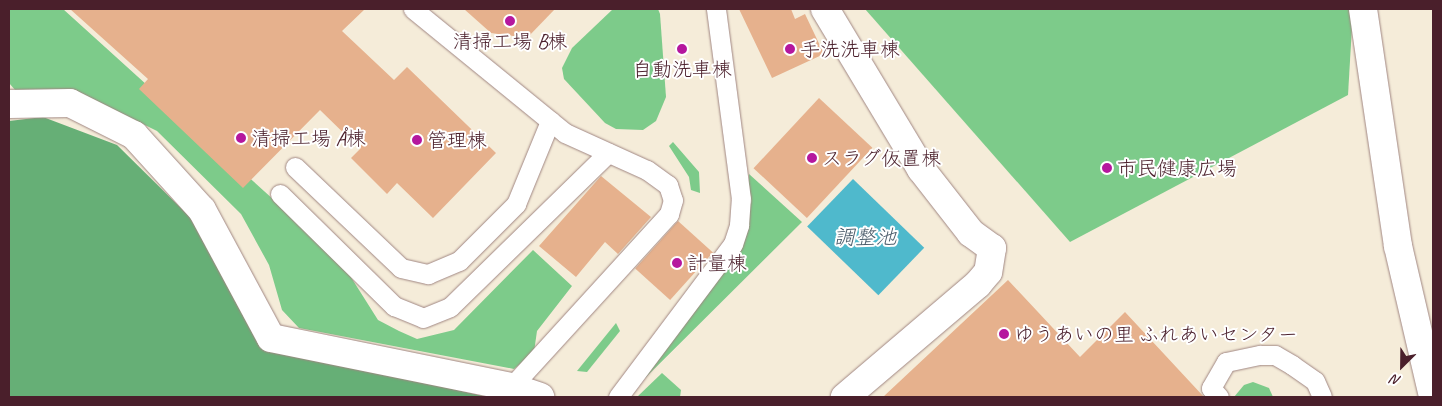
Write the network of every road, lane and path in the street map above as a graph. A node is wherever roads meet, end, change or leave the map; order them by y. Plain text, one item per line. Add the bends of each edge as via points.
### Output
1 (413, 9) edge
2 (716, 9) edge
3 (825, 9) edge
4 (1362, 9) edge
5 (9, 104) edge
6 (550, 121) junction
7 (608, 152) junction
8 (295, 167) dead end
9 (280, 194) dead end
10 (511, 387) junction
11 (540, 397) edge
12 (618, 397) edge
13 (844, 397) edge
14 (1219, 397) edge
15 (1322, 397) edge
16 (1433, 397) edge

1 - 6 lane
2 - 12 lane via 741,199 739,224 733,244
3 - 13 street via 921,169 972,233 992,248 988,272 978,284
4 - 16 street via 1398,246
5 - 10 street via 70,103 134,135 202,210 271,338
6 - 7 lane
6 - 8 lane via 516,204 459,261 428,274 401,268
7 - 9 lane via 450,307 424,318 394,306
7 - 10 lane via 668,185 673,200 670,214
10 - 11 street
14 - 15 lane via 1211,388 1226,362 1260,354 1275,355 1292,365 1314,381

